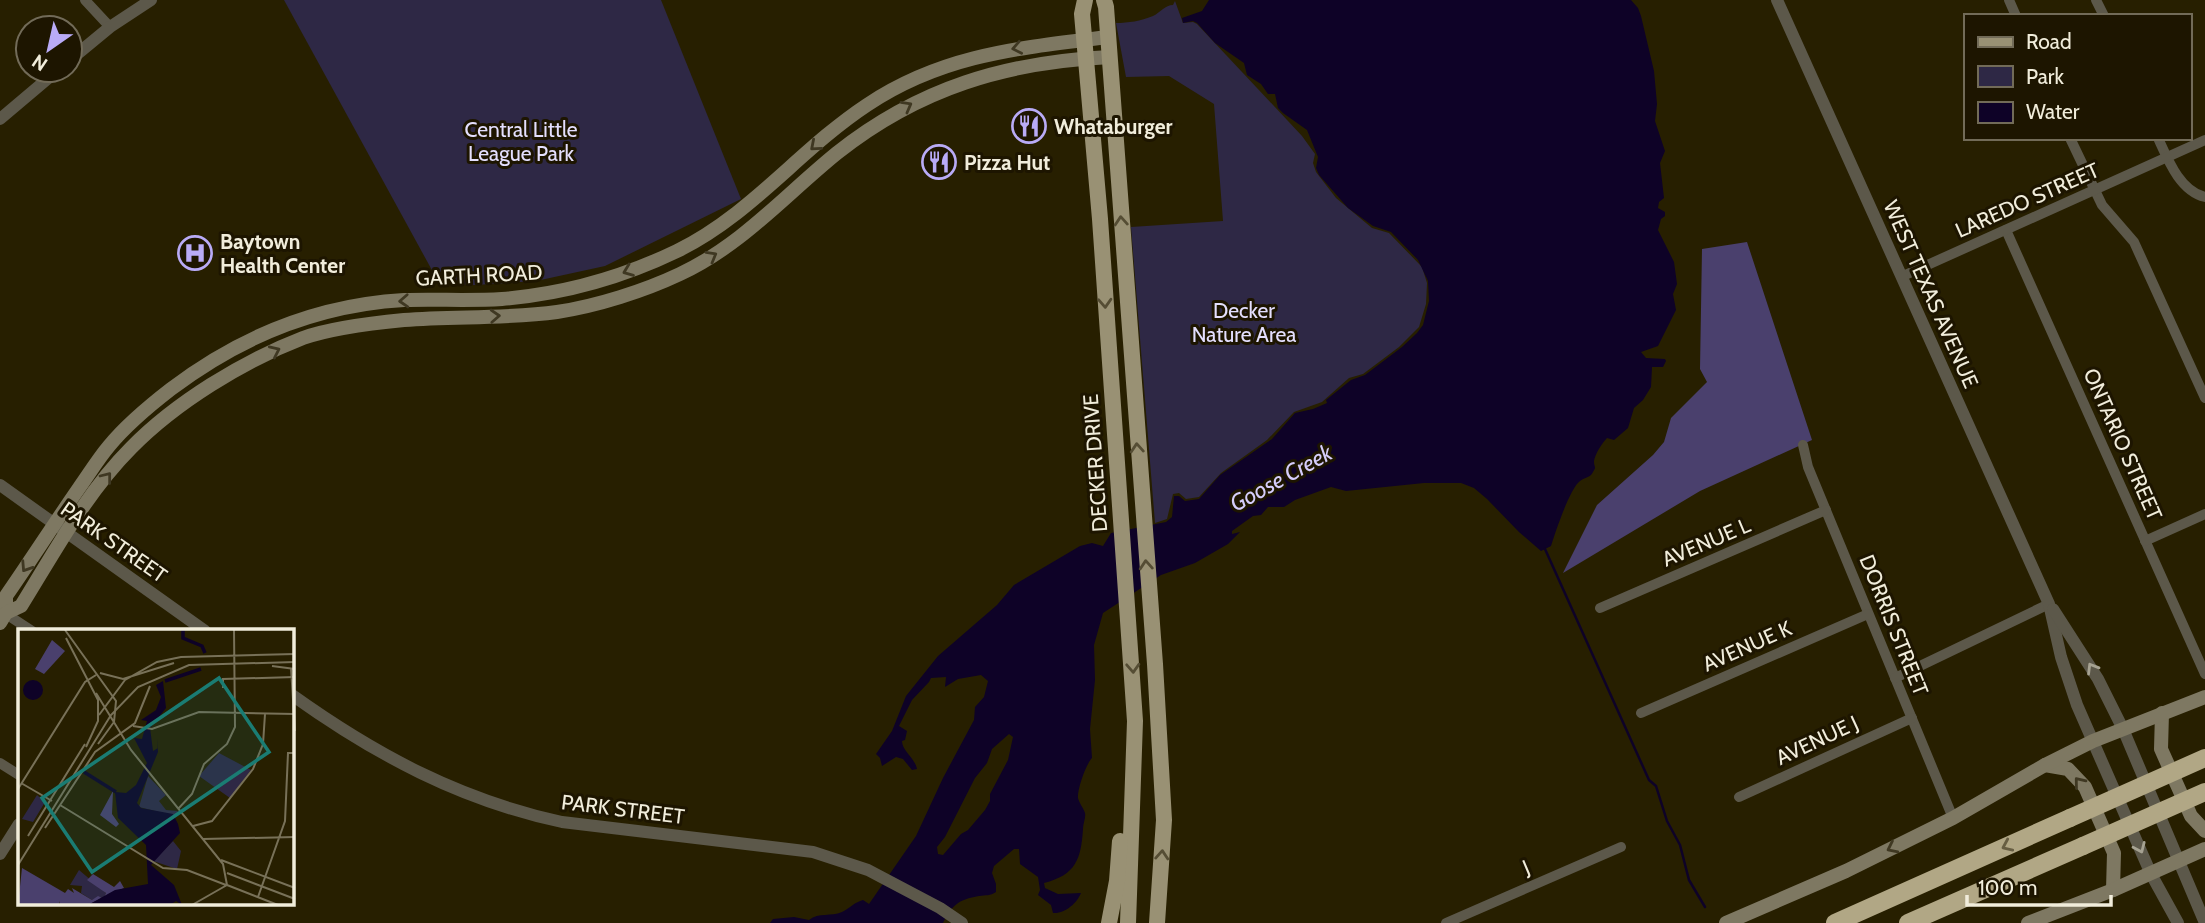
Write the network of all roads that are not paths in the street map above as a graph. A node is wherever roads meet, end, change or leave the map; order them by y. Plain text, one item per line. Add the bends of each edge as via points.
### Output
1 (85, 0) edge
2 (151, 0) edge
3 (1086, 0) edge
4 (1104, 0) edge
5 (1777, 0) edge
6 (110, 27) junction
7 (1108, 37) junction
8 (1085, 40) junction
9 (84, 48) edge
10 (1110, 57) junction
11 (1086, 58) junction
12 (933, 71) junction
13 (41, 84) edge
14 (937, 91) junction
15 (0, 119) edge
16 (846, 120) junction
17 (859, 137) junction
18 (2071, 140) edge
19 (2159, 140) edge
20 (2205, 141) edge
21 (2167, 158) junction
22 (2094, 191) junction
23 (2205, 197) edge
24 (751, 203) junction
25 (765, 218) junction
26 (2006, 230) junction
27 (661, 258) junction
28 (1903, 276) junction
29 (669, 278) junction
30 (528, 296) junction
31 (528, 314) junction
32 (294, 320) junction
33 (306, 337) junction
34 (186, 378) junction
35 (196, 395) junction
36 (2205, 398) edge
37 (1803, 445) dead end
38 (0, 485) edge
39 (1826, 510) junction
40 (2205, 514) edge
41 (54, 523) junction
42 (67, 533) junction
43 (2145, 541) junction
44 (2049, 604) junction
45 (1601, 608) dead end
46 (1868, 614) junction
47 (2, 615) edge
48 (28, 629) edge
49 (202, 629) edge
50 (2205, 674) edge
51 (1895, 678) junction
52 (294, 696) edge
53 (2205, 697) edge
54 (1641, 713) dead end
55 (2162, 713) junction
56 (1912, 718) junction
57 (1135, 721) junction
58 (2123, 729) junction
59 (2093, 741) junction
60 (2205, 758) edge
61 (0, 763) edge
62 (2045, 765) junction
63 (18, 774) edge
64 (2205, 792) edge
65 (1739, 797) dead end
66 (1953, 818) junction
67 (18, 826) edge
68 (2205, 831) edge
69 (1621, 847) dead end
70 (2205, 849) edge
71 (0, 854) edge
72 (2180, 860) junction
73 (2151, 874) junction
74 (2113, 890) junction
75 (962, 923) edge
76 (1110, 923) edge
77 (1128, 923) edge
78 (1157, 923) edge
79 (1446, 923) edge
80 (1726, 923) edge
81 (1835, 923) edge
82 (1908, 923) edge
83 (2028, 923) edge
84 (2178, 923) edge
85 (2205, 923) edge

1 - 6 street
2 - 6 street
3 - 8 main road, DECKER DRIVE via 1082,14
4 - 7 main road, DECKER DRIVE
5 - 28 street, WEST TEXAS AVENUE
6 - 9 street
7 - 8 main road, GARTH ROAD
7 - 10 main road, DECKER DRIVE
8 - 11 main road, DECKER DRIVE
8 -> 12 main road, GARTH ROAD via 1022,47
10 - 11 main road, GARTH ROAD
78 -> 10 main road, DECKER DRIVE via 1164,820
11 - 14 main road, GARTH ROAD via 1020,67
11 -> 57 main road, DECKER DRIVE
12 - 14 street
12 - 16 main road, GARTH ROAD via 867,104
13 - 15 street
17 -> 14 main road, GARTH ROAD
16 - 17 main road
16 -> 24 main road, GARTH ROAD
17 - 25 main road, GARTH ROAD
18 - 22 street
19 - 21 street
20 - 21 street, LAREDO STREET
21 - 22 street, LAREDO STREET
21 - 23 street via 2192,191
22 - 26 street, LAREDO STREET
22 - 36 street via 2134,242
24 - 25 main road
24 - 27 main road, GARTH ROAD
29 -> 25 main road, GARTH ROAD via 732,244
26 - 28 street, LAREDO STREET
26 - 43 street, ONTARIO STREET
27 - 29 main road
27 -> 30 main road, GARTH ROAD via 591,285
28 - 44 street, WEST TEXAS AVENUE
29 - 31 main road, GARTH ROAD via 560,312
30 - 31 main road
30 -> 32 main road, GARTH ROAD via 368,303
33 -> 31 main road, GARTH ROAD via 402,320
32 - 33 main road
32 - 34 main road, GARTH ROAD via 232,348
35 -> 33 main road, GARTH ROAD via 245,365
34 - 35 main road
34 - 41 main road, GARTH ROAD via 111,443
42 -> 35 main road, GARTH ROAD via 104,478 131,448
37 - 39 street, DORRIS STREET
38 - 41 street, PARK STREET
39 - 45 street, AVENUE L
39 - 46 street, DORRIS STREET
40 - 43 street
41 - 42 street, PARK STREET
41 -> 47 main road, GARTH ROAD via 6,596
42 - 47 main road, GARTH ROAD via 21,606
42 - 49 street, PARK STREET
43 - 50 street, ONTARIO STREET
44 - 51 street
58 -> 44 street, WEST TEXAS AVENUE via 2098,679
44 - 59 street, WEST TEXAS AVENUE via 2061,657
46 - 51 street, DORRIS STREET
46 - 54 street, AVENUE K
47 - 48 street
51 - 56 street, DORRIS STREET
52 - 75 street, PARK STREET via 411,770 533,816 813,852 868,870
53 - 55 main road
55 - 58 main road
55 - 68 main road via 2161,749 2191,816
56 - 65 street, AVENUE J
56 - 66 street, DORRIS STREET
57 - 76 main road
57 - 77 main road, DECKER DRIVE
58 - 59 main road
58 - 72 street, WEST TEXAS AVENUE
59 - 62 main road
59 -> 73 street, WEST TEXAS AVENUE
60 -> 81 highway, bridge
61 - 63 street
62 - 66 main road
74 -> 62 main road via 2115,853 2085,788 2068,769
64 - 82 highway, bridge
66 -> 80 main road
67 - 71 street
69 - 79 street, J
70 - 72 main road
72 - 73 main road
72 - 85 street, WEST TEXAS AVENUE
73 - 74 main road
73 - 84 street, WEST TEXAS AVENUE
74 - 83 main road

